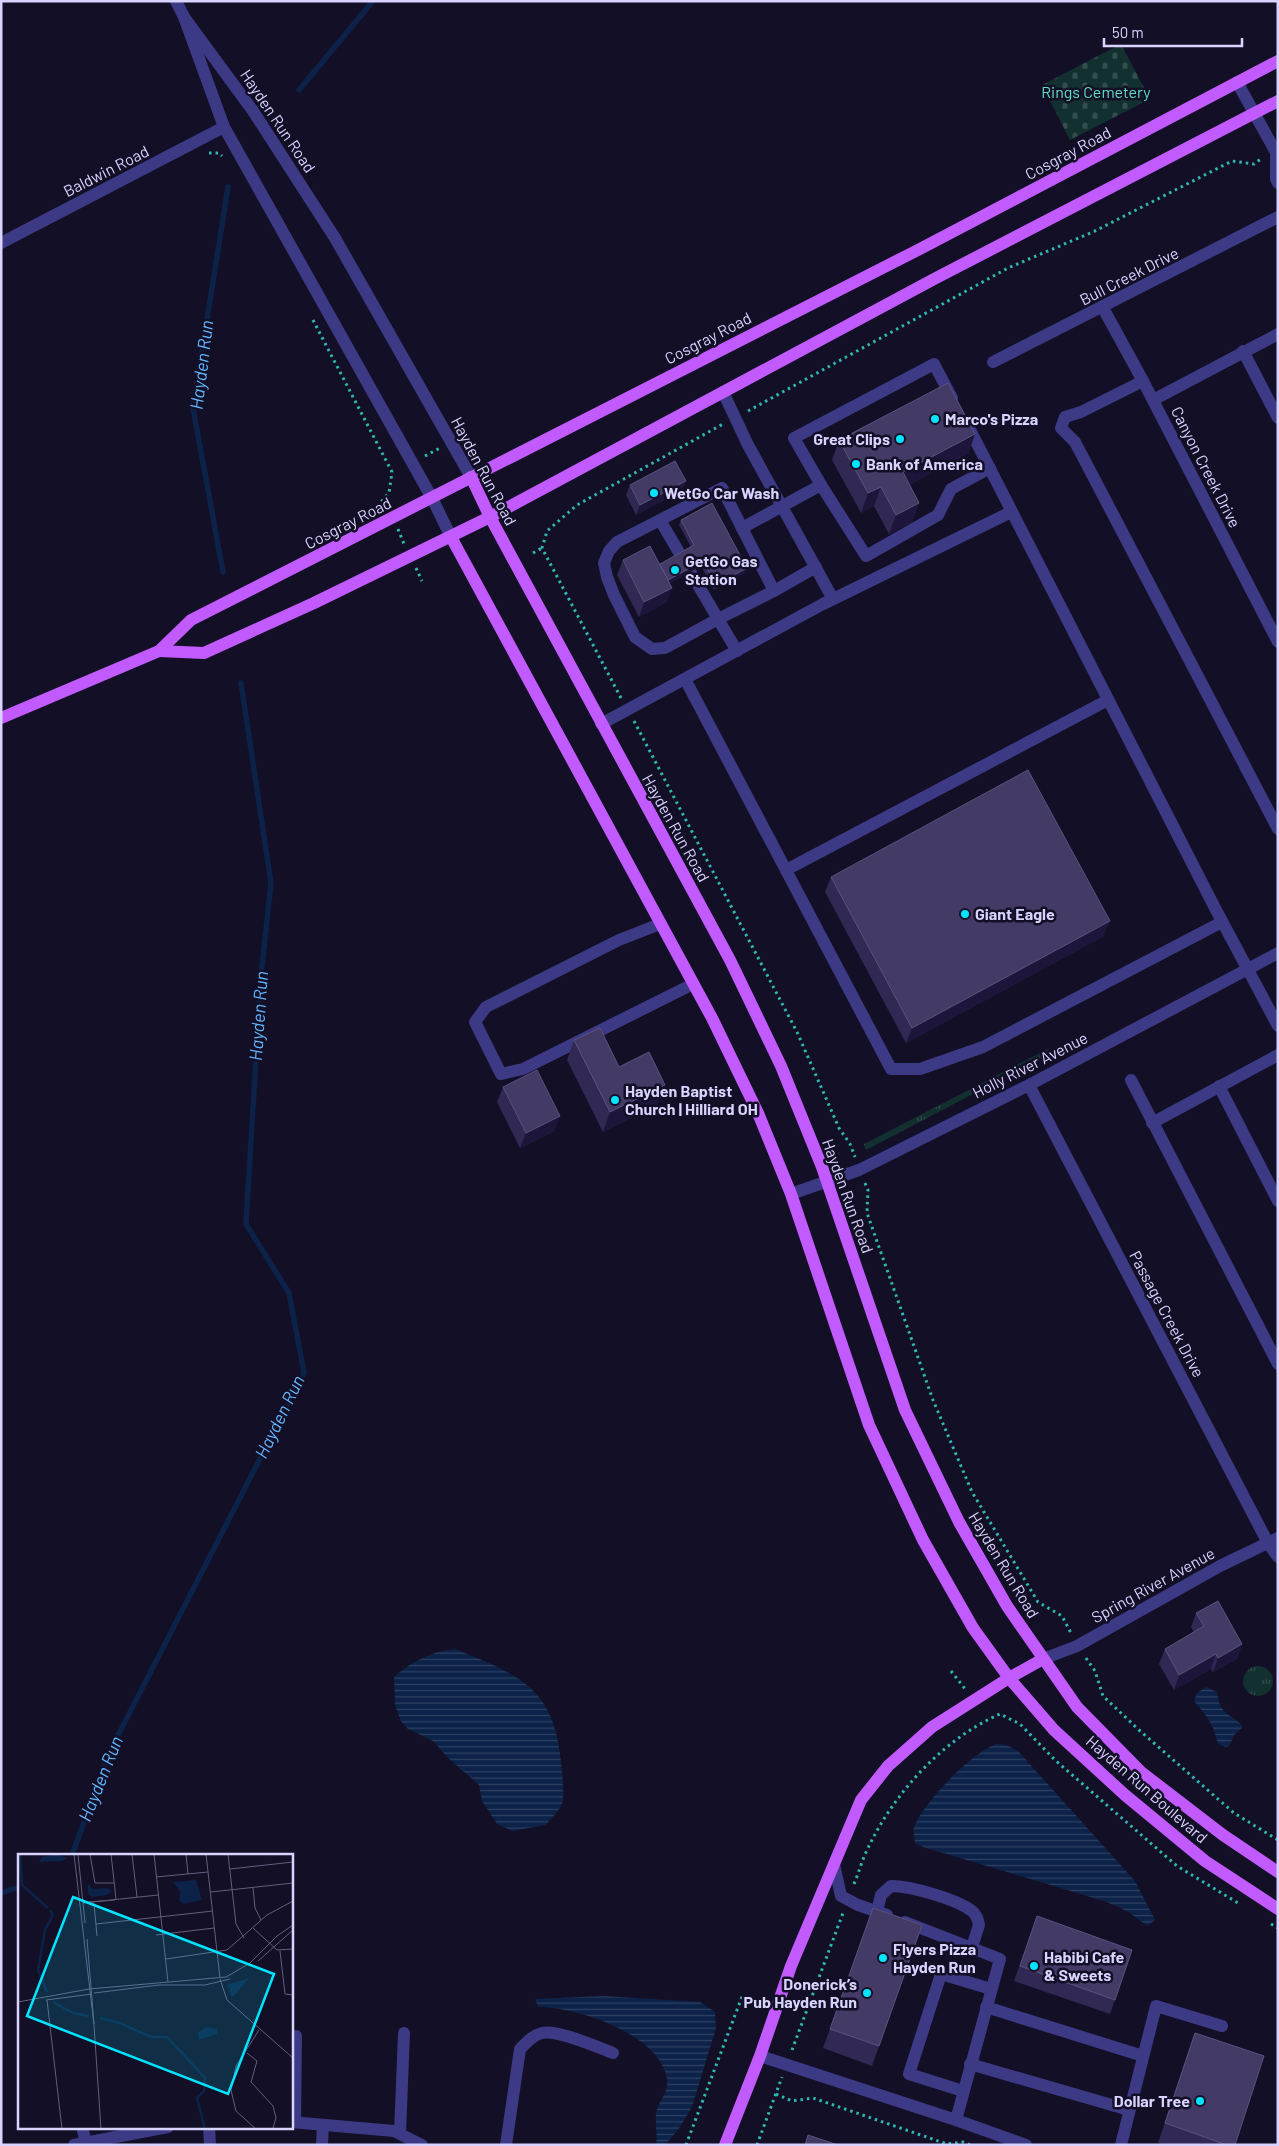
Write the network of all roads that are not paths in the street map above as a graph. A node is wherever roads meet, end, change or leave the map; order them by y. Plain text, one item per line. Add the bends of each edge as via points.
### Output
1 (176, 1) edge
2 (184, 16) junction
3 (1278, 61) edge
4 (1237, 82) junction
5 (1278, 102) edge
6 (1254, 114) junction
7 (224, 127) junction
8 (1276, 154) edge
9 (1278, 183) edge
10 (1278, 217) edge
11 (1, 243) edge
12 (1103, 308) junction
13 (1278, 334) edge
14 (1243, 351) junction
15 (994, 362) dead end
16 (1143, 381) junction
17 (723, 392) junction
18 (1153, 400) junction
19 (1278, 418) edge
20 (990, 468) junction
21 (471, 477) junction
22 (821, 484) junction
23 (432, 498) junction
24 (782, 506) junction
25 (1011, 512) junction
26 (490, 517) junction
27 (660, 520) junction
28 (742, 528) junction
29 (451, 537) junction
30 (816, 568) junction
31 (774, 591) junction
32 (833, 599) junction
33 (718, 619) junction
34 (1278, 642) edge
35 (159, 651) junction
36 (737, 651) junction
37 (685, 679) junction
38 (1108, 700) junction
39 (1, 718) edge
40 (602, 724) junction
41 (1278, 829) edge
42 (786, 870) junction
43 (1222, 922) junction
44 (660, 924) junction
45 (1278, 953) edge
46 (1248, 968) junction
47 (693, 984) junction
48 (1278, 1026) edge
49 (1278, 1055) edge
50 (1130, 1080) dead end
51 (1029, 1085) junction
52 (1219, 1086) junction
53 (1152, 1123) junction
54 (827, 1181) junction
55 (791, 1194) junction
56 (1278, 1201) edge
57 (1278, 1364) edge
58 (1273, 1541) edge
59 (1278, 1557) edge
60 (1043, 1659) junction
61 (1010, 1678) junction
62 (834, 1864) junction
63 (1278, 1872) edge
64 (1278, 1909) edge
65 (877, 1911) junction
66 (972, 1947) junction
67 (991, 1989) junction
68 (986, 2007) junction
69 (1222, 2026) dead end
70 (404, 2033) dead end
71 (296, 2036) dead end
72 (613, 2053) dead end
73 (760, 2056) junction
74 (1143, 2056) junction
75 (970, 2064) junction
76 (963, 2091) junction
77 (1129, 2110) junction
78 (956, 2120) junction
79 (293, 2122) edge
80 (323, 2125) junction
81 (82, 2128) edge
82 (163, 2128) edge
83 (210, 2128) edge
84 (400, 2133) junction
85 (79, 2144) edge
86 (210, 2145) edge
87 (322, 2145) edge
88 (422, 2145) edge
89 (506, 2145) edge
90 (725, 2145) edge
91 (1026, 2145) edge
92 (1121, 2145) edge

1 - 2 street, Hayden Run Road
2 - 7 street, Hayden Run Road
2 - 21 street, Hayden Run Road via 253,110 335,238
3 - 4 main road, Cosgray Road
4 - 6 street
4 - 21 main road, Cosgray Road via 916,251
5 - 6 main road, Cosgray Road
6 - 8 street
6 - 17 main road, Cosgray Road
7 - 11 street, Baldwin Road
7 - 23 street, Hayden Run Road
8 - 9 street
10 - 12 street, Bull Creek Drive
12 - 15 street, Bull Creek Drive
12 - 16 street, Canyon Creek Drive
13 - 14 street
14 - 18 street
14 - 19 street
16 - 18 street, Canyon Creek Drive
16 - 41 street via 1066,417 1061,428 1075,442
17 - 24 street
17 - 26 main road, Cosgray Road
18 - 34 street, Canyon Creek Drive
20 - 22 street via 951,489 938,515 866,556
20 - 22 street via 934,364 794,438
20 - 25 street
21 - 23 main road, Cosgray Road
21 - 26 main road, Hayden Run Road
22 - 24 street
23 - 29 street, Hayden Run Road
23 - 35 main road, Cosgray Road via 192,620
24 - 28 street
24 - 30 street
25 - 32 street
25 - 38 street
26 - 29 main road, Cosgray Road
26 - 40 main road, Hayden Run Road
27 - 28 street via 722,488
27 - 33 street
27 - 33 street via 617,542 604,562 614,595 635,637 652,649 665,648
28 - 31 street
29 - 35 main road, Cosgray Road via 204,653
29 - 44 main road, Hayden Run Road
30 - 31 street
30 - 32 street
31 - 33 street
32 - 36 street
33 - 36 street
35 - 39 main road, Cosgray Road
36 - 37 street
37 - 40 street
37 - 42 street
38 - 42 street
38 - 43 street
40 - 54 main road, Hayden Run Road via 730,960 781,1066
42 - 43 street via 891,1068 920,1069 983,1047
43 - 46 street
44 - 47 main road, Hayden Run Road
44 - 47 street via 619,940 486,1006 475,1022 501,1074 523,1069
45 - 46 street, Holly River Avenue
46 - 48 street
46 - 51 street, Holly River Avenue
47 - 55 main road, Hayden Run Road via 758,1113
49 - 52 street
50 - 53 street
51 - 54 street, Holly River Avenue via 859,1170
51 - 58 street, Passage Creek Drive
52 - 53 street
52 - 56 street
53 - 57 street
54 - 55 street, Holly River Avenue
54 - 60 main road, Hayden Run Road via 905,1410 959,1522 1007,1606
55 - 61 main road, Hayden Run Road via 868,1425 924,1540 973,1628
58 - 59 street, Passage Creek Drive
58 - 60 street, Spring River Avenue via 1220,1566 1077,1646
60 - 61 main road
60 - 63 main road, Hayden Run Boulevard via 1077,1707 1141,1772 1223,1835
61 - 62 main road via 932,1727 888,1766 862,1800
61 - 64 main road, Hayden Run Boulevard via 1054,1730 1125,1795 1205,1861
62 - 65 street via 841,1896
62 - 73 main road via 791,1966
65 - 66 street
65 - 66 street via 881,1895 891,1886 928,1892 973,1911 979,1925
66 - 67 street via 1000,1959
67 - 68 street
67 - 76 street via 941,1974 909,2074
68 - 74 street
68 - 75 street
69 - 74 street via 1156,2006
70 - 84 street
71 - 79 street
72 - 89 street via 563,2035 542,2032 531,2038 520,2049
73 - 78 street
73 - 90 main road
74 - 77 street
75 - 76 street
75 - 77 street
76 - 78 street
77 - 92 street
78 - 91 street
79 - 80 street
80 - 84 street
80 - 87 street
81 - 85 street
82 - 85 street
83 - 86 street
84 - 88 street

